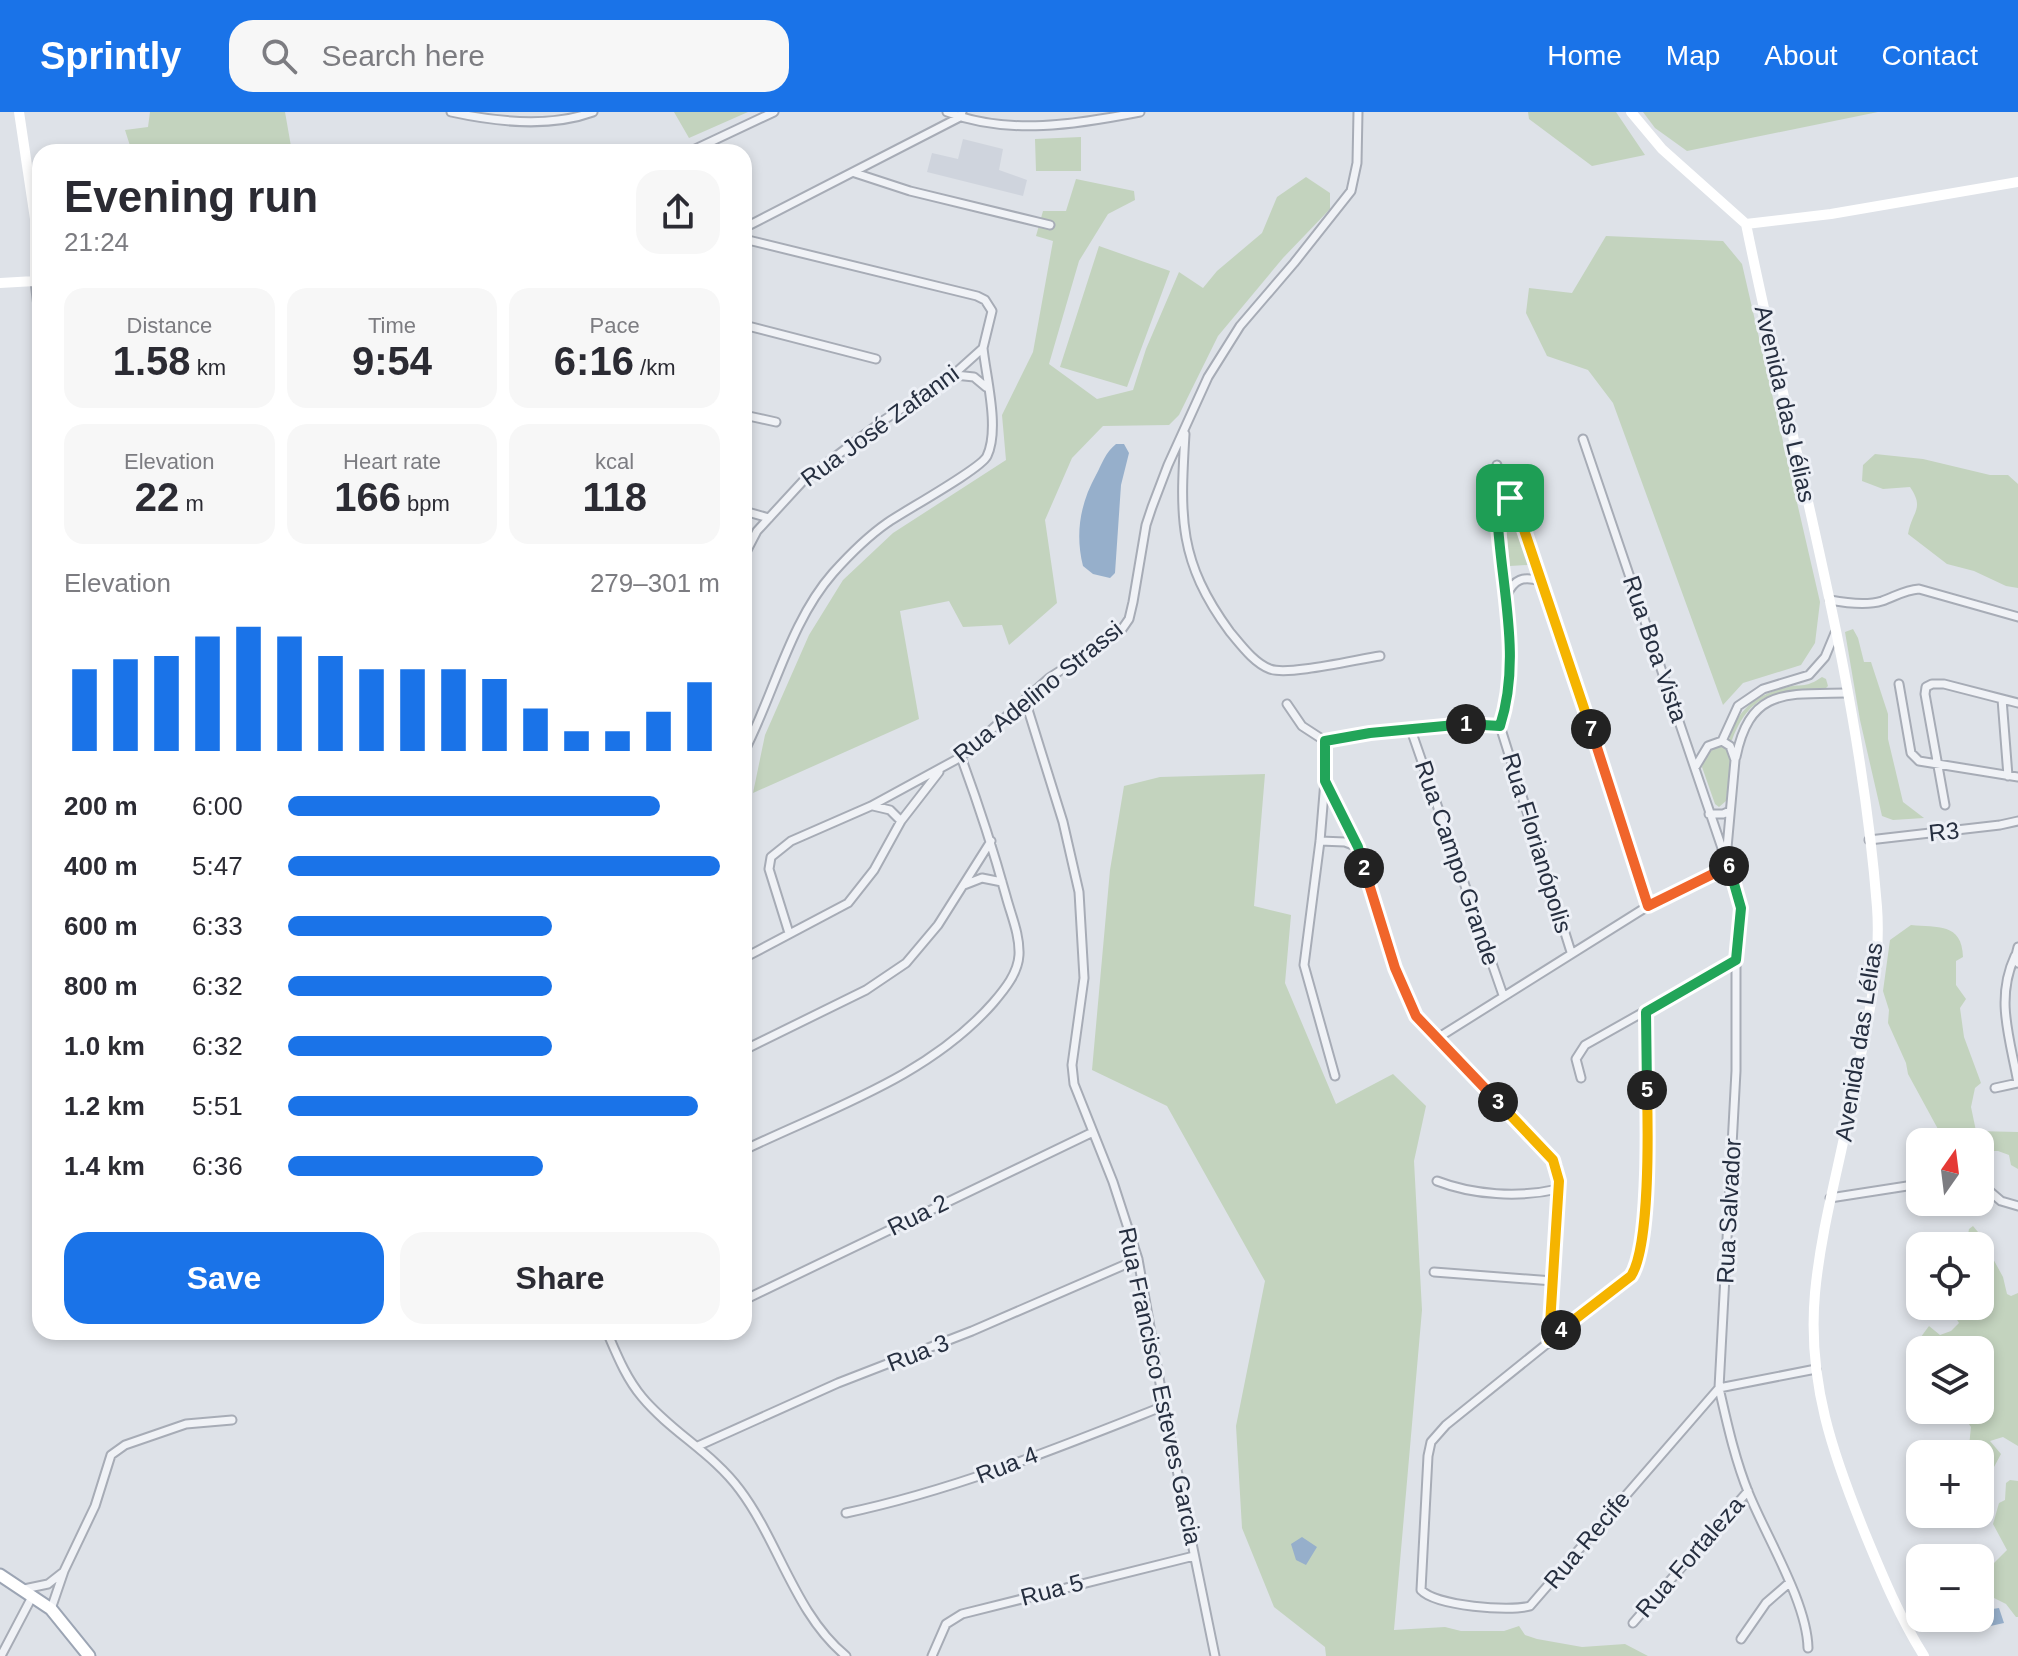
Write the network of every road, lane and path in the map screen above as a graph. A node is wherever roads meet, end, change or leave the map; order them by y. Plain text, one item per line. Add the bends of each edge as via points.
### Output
1 (19, 112) edge
2 (451, 112) edge
3 (593, 112) edge
4 (774, 112) edge
5 (947, 112) edge
6 (1140, 112) edge
7 (1358, 112) edge
8 (1631, 112) edge
9 (961, 115) edge
10 (706, 144) edge
11 (855, 173) junction
12 (2018, 182) edge
13 (32, 199) edge
14 (752, 224) edge
15 (1746, 224) junction
16 (1050, 225) dead end
17 (752, 241) edge
18 (32, 281) edge
19 (0, 283) edge
20 (752, 327) edge
21 (983, 348) junction
22 (876, 359) dead end
23 (953, 375) junction
24 (987, 388) junction
25 (752, 417) edge
26 (776, 422) dead end
27 (1186, 428) junction
28 (1583, 439) dead end
29 (1497, 465) dead end
30 (1502, 496) junction
31 (752, 513) edge
32 (769, 518) junction
33 (752, 541) edge
34 (1540, 581) junction
35 (1506, 596) junction
36 (1830, 600) junction
37 (2018, 617) edge
38 (1836, 631) junction
39 (1380, 656) dead end
40 (1899, 684) dead end
41 (1846, 693) junction
42 (2002, 699) junction
43 (1025, 700) junction
44 (2018, 703) edge
45 (1287, 704) dead end
46 (1500, 726) junction
47 (1411, 730) junction
48 (752, 734) edge
49 (1325, 741) junction
50 (1722, 741) junction
51 (961, 757) junction
52 (1735, 760) junction
53 (1937, 765) junction
54 (1696, 766) junction
55 (941, 769) junction
56 (2008, 776) junction
57 (2018, 777) edge
58 (1325, 781) junction
59 (1945, 805) dead end
60 (871, 806) junction
61 (1730, 811) junction
62 (1709, 814) junction
63 (901, 821) junction
64 (2018, 821) edge
65 (991, 840) junction
66 (1869, 840) junction
67 (1320, 841) junction
68 (1358, 847) junction
69 (1727, 862) junction
70 (1002, 882) junction
71 (962, 887) junction
72 (1648, 906) junction
73 (789, 933) junction
74 (2018, 947) edge
75 (1571, 952) junction
76 (752, 954) edge
77 (1736, 960) junction
78 (2016, 960) edge
79 (1503, 995) junction
80 (1646, 1012) junction
81 (1436, 1039) junction
82 (752, 1046) edge
83 (1335, 1076) dead end
84 (1581, 1078) dead end
85 (2018, 1083) edge
86 (1995, 1088) dead end
87 (1093, 1132) junction
88 (752, 1146) edge
89 (1437, 1181) dead end
90 (1906, 1186) edge
91 (1558, 1189) junction
92 (1994, 1194) edge
93 (1830, 1198) junction
94 (2018, 1206) edge
95 (1138, 1259) junction
96 (1434, 1272) dead end
97 (1553, 1281) junction
98 (752, 1296) edge
99 (611, 1340) edge
100 (1549, 1340) junction
101 (1816, 1369) junction
102 (1719, 1388) junction
103 (1164, 1406) junction
104 (232, 1420) dead end
105 (698, 1446) junction
106 (1748, 1491) junction
107 (846, 1513) dead end
108 (1194, 1556) junction
109 (64, 1571) junction
110 (0, 1575) edge
111 (1789, 1583) junction
112 (28, 1592) junction
113 (51, 1609) junction
114 (1633, 1623) dead end
115 (1741, 1639) dead end
116 (1808, 1648) dead end
117 (1, 1656) edge
118 (89, 1656) edge
119 (846, 1656) edge
120 (932, 1656) edge
121 (1215, 1656) edge
122 (1924, 1656) edge

1 - 13 street
2 - 3 street via 555,122
4 - 10 street
5 - 9 street
6 - 9 street via 1043,125
7 - 27 street, Rua Adelino Strassi via 1351,191 1225,345
8 - 15 street via 1662,149
9 - 11 street
11 - 14 street
11 - 16 street
12 - 15 street
15 - 36 street, Avenida das Lélias
17 - 21 street, Rua José Zafanni via 977,296 992,311
18 - 19 street
20 - 22 street
21 - 23 street, Rua José Zafanni
21 - 24 street
23 - 24 street via 974,377
23 - 32 street, Rua José Zafanni via 803,481
24 - 48 street via 992,430 984,462 885,525 833,573 811,604
25 - 26 street
27 - 39 street via 1182,509 1191,564 1237,641 1277,671
27 - 43 street, Rua Adelino Strassi via 1152,507 1126,624
28 - 54 street, Rua Boa Vista
29 - 30 street
30 - 34 street via 1515,503
30 - 35 street, Rua Florianópolis via 1497,521
31 - 32 street
32 - 33 street, Rua José Zafanni
34 - 35 street via 1513,582
34 - 72 street
35 - 46 street, Rua Florianópolis via 1509,686
36 - 37 street via 1880,602 1919,589
36 - 38 street, Avenida das Lélias
38 - 41 street, Avenida das Lélias
38 - 50 street via 1815,671 1746,699
40 - 53 street via 1911,753
41 - 52 street, Rua Salvador via 1778,698 1760,707 1743,727
41 - 66 street, Avenida das Lélias
42 - 44 street
42 - 53 street via 1944,684 1926,687
42 - 56 street
43 - 51 street, Rua Adelino Strassi
43 - 87 street, Rua Francisco Esteves Garcia via 1076,872 1084,978 1073,1076
45 - 49 street via 1302,726
46 - 47 street
46 - 75 street, Rua Florianópolis
47 - 49 street
47 - 79 street, Rua Campo Grande
49 - 58 street
50 - 52 street
50 - 54 street via 1708,746
51 - 55 street, Rua Adelino Strassi
51 - 65 street
52 - 61 street, Rua Salvador
53 - 56 street
53 - 59 street
54 - 62 street, Rua Boa Vista
55 - 60 street, Rua Adelino Strassi
55 - 63 street
56 - 57 street
58 - 67 street
58 - 68 street
60 - 63 street via 886,808
60 - 73 street, Rua Adelino Strassi via 799,837 771,857 769,869
61 - 62 street
61 - 69 street, Rua Salvador
62 - 69 street, Rua Boa Vista
63 - 73 street via 848,903
64 - 66 street, R3
65 - 70 street
65 - 71 street
66 - 93 street, Avenida das Lélias via 1877,959
67 - 68 street
67 - 83 street via 1304,965
68 - 81 street via 1404,991
69 - 72 street
69 - 77 street, Rua Salvador via 1741,908
70 - 71 street via 982,878
70 - 88 street via 1018,936 1018,962 1001,994 975,1024 901,1077
71 - 82 street via 938,925 896,972
72 - 75 street
73 - 76 street
74 - 78 street
75 - 79 street
77 - 80 street
77 - 102 street, Rua Salvador via 1736,1086
78 - 85 street via 2007,973 2004,1004
79 - 81 street
80 - 84 street via 1580,1050 1576,1059
80 - 100 street, Rua Recife via 1645,1198 1637,1264 1631,1276
81 - 91 street via 1553,1160
85 - 86 street
87 - 95 street, Rua Francisco Esteves Garcia
87 - 98 street, Rua 2
89 - 91 street via 1472,1191 1535,1194
90 - 93 street
91 - 97 street
92 - 94 street
93 - 101 street, Avenida das Lélias via 1815,1292
95 - 103 street, Rua Francisco Esteves Garcia
95 - 105 street, Rua 3
96 - 97 street
97 - 100 street
99 - 105 street via 643,1399
100 - 102 street, Rua Recife via 1431,1442 1420,1585 1427,1596 1515,1609 1535,1603
101 - 102 street
101 - 122 street, Avenida das Lélias via 1835,1458 1891,1596
102 - 106 street, Rua Salvador
103 - 107 street, Rua 4 via 966,1480
103 - 108 street, Rua Francisco Esteves Garcia
104 - 109 street via 186,1424 116,1450
105 - 119 street via 740,1490 806,1606
106 - 111 street, Rua Salvador
106 - 114 street, Rua Fortaleza
108 - 120 street, Rua 5 via 962,1614 946,1624
108 - 121 street, Rua Francisco Esteves Garcia
109 - 112 street
109 - 113 street
110 - 112 main road
111 - 115 street via 1766,1603
111 - 116 street, Rua Salvador via 1808,1629
112 - 113 main road
112 - 117 street
113 - 118 main road

